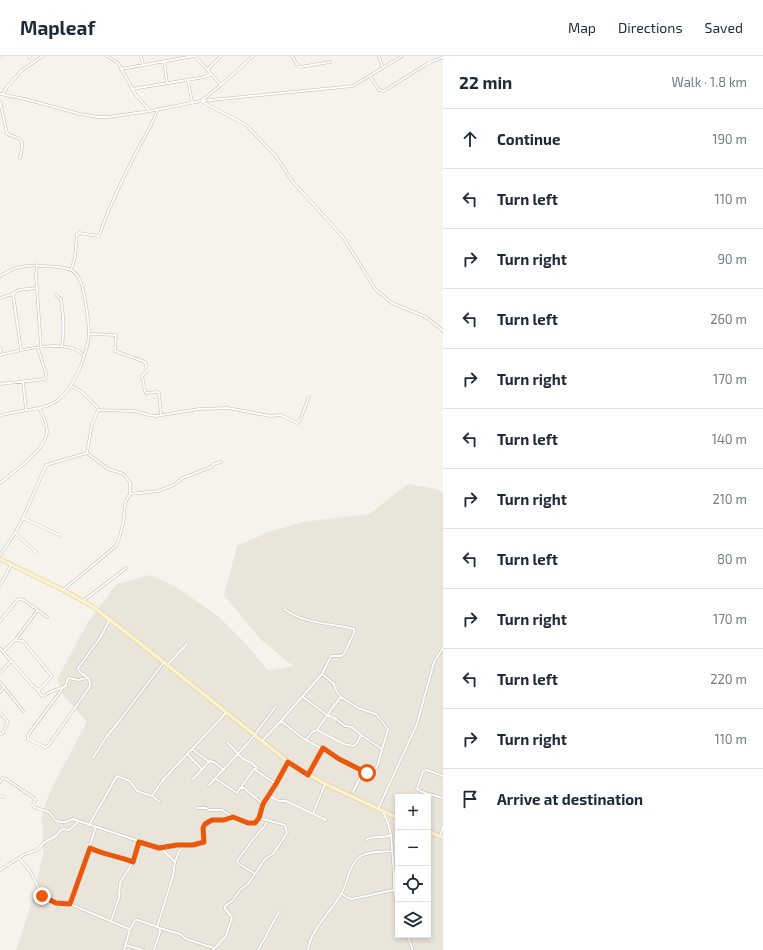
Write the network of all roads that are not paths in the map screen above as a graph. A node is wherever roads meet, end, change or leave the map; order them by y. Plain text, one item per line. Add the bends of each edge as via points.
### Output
1 (44, 56) edge
2 (107, 56) edge
3 (141, 56) edge
4 (194, 56) edge
5 (221, 56) edge
6 (292, 56) edge
7 (379, 56) edge
8 (402, 56) edge
9 (251, 57) edge
10 (443, 57) edge
11 (164, 61) junction
12 (330, 62) dead end
13 (143, 65) junction
14 (383, 68) junction
15 (121, 69) junction
16 (208, 70) junction
17 (211, 74) junction
18 (370, 76) junction
19 (188, 80) junction
20 (167, 83) junction
21 (221, 85) junction
22 (132, 89) junction
23 (2, 95) edge
24 (201, 101) junction
25 (0, 102) edge
26 (192, 102) junction
27 (158, 109) junction
28 (150, 111) junction
29 (20, 158) dead end
30 (37, 265) junction
31 (70, 270) junction
32 (0, 276) edge
33 (37, 288) junction
34 (13, 294) junction
35 (56, 295) dead end
36 (0, 298) edge
37 (443, 331) edge
38 (89, 334) junction
39 (62, 345) junction
40 (41, 347) junction
41 (0, 348) edge
42 (38, 348) junction
43 (86, 349) junction
44 (21, 350) junction
45 (78, 351) junction
46 (1, 354) edge
47 (84, 356) junction
48 (23, 382) junction
49 (0, 384) edge
50 (70, 386) junction
51 (309, 397) dead end
52 (39, 408) junction
53 (26, 409) junction
54 (98, 410) junction
55 (161, 415) junction
56 (0, 416) edge
57 (87, 453) junction
58 (221, 462) dead end
59 (0, 483) edge
60 (130, 494) junction
61 (23, 518) junction
62 (15, 534) junction
63 (59, 535) dead end
64 (38, 553) dead end
65 (0, 555) edge
66 (0, 559) edge
67 (11, 565) junction
68 (126, 568) dead end
69 (0, 585) edge
70 (63, 590) junction
71 (83, 601) junction
72 (284, 609) dead end
73 (37, 610) junction
74 (47, 618) dead end
75 (110, 620) junction
76 (0, 621) edge
77 (18, 636) junction
78 (15, 640) junction
79 (23, 641) junction
80 (187, 644) dead end
81 (0, 648) edge
82 (443, 648) edge
83 (3, 652) junction
84 (11, 661) junction
85 (164, 662) junction
86 (167, 665) junction
87 (0, 673) edge
88 (322, 674) junction
89 (87, 678) junction
90 (0, 682) edge
91 (4, 686) junction
92 (63, 688) junction
93 (38, 690) junction
94 (0, 692) edge
95 (302, 697) junction
96 (341, 697) junction
97 (276, 706) dead end
98 (23, 711) dead end
99 (0, 713) edge
100 (226, 713) junction
101 (327, 715) junction
102 (281, 721) junction
103 (317, 730) junction
104 (0, 734) edge
105 (254, 735) junction
106 (361, 735) junction
107 (306, 740) junction
108 (262, 741) junction
109 (228, 743) dead end
110 (323, 748) junction
111 (192, 749) junction
112 (382, 749) junction
113 (187, 754) junction
114 (238, 755) junction
115 (93, 758) dead end
116 (209, 762) junction
117 (288, 762) junction
118 (202, 769) junction
119 (254, 769) junction
120 (224, 770) junction
121 (366, 772) junction
122 (308, 775) junction
123 (443, 776) edge
124 (216, 778) junction
125 (193, 779) dead end
126 (0, 782) edge
127 (276, 784) junction
128 (325, 784) junction
129 (209, 785) dead end
130 (240, 788) junction
131 (353, 792) dead end
132 (0, 796) edge
133 (152, 796) junction
134 (268, 796) junction
135 (4, 797) dead end
136 (443, 798) edge
137 (160, 802) dead end
138 (263, 804) junction
139 (198, 808) dead end
140 (378, 809) junction
141 (383, 811) junction
142 (313, 814) junction
143 (233, 817) junction
144 (395, 817) edge
145 (259, 818) junction
146 (268, 820) junction
147 (326, 820) dead end
148 (78, 822) junction
149 (89, 825) junction
150 (443, 826) edge
151 (96, 827) junction
152 (431, 832) edge
153 (391, 835) junction
154 (441, 837) edge
155 (366, 840) dead end
156 (139, 842) junction
157 (186, 845) junction
158 (90, 848) junction
159 (161, 848) junction
160 (392, 851) junction
161 (19, 858) junction
162 (133, 862) junction
163 (175, 862) junction
164 (0, 870) edge
165 (254, 873) junction
166 (394, 890) junction
167 (342, 894) junction
168 (397, 902) edge
169 (70, 904) junction
170 (278, 912) dead end
171 (111, 921) junction
172 (131, 928) junction
173 (158, 928) junction
174 (408, 938) edge
175 (125, 945) junction
176 (213, 949) edge
177 (124, 950) edge
178 (143, 950) edge
179 (154, 950) edge
180 (258, 950) edge
181 (308, 950) edge
182 (413, 950) edge

1 - 23 street via 20,72
2 - 15 street
3 - 13 street
4 - 11 street
4 - 16 street
5 - 16 street
6 - 12 street via 300,67
7 - 14 street
8 - 14 street
9 - 21 street
10 - 18 street via 384,91 379,90
11 - 13 street
11 - 20 street
13 - 15 street
14 - 18 street
15 - 22 street
16 - 17 street
17 - 19 street
17 - 21 street
18 - 24 street via 354,86
19 - 20 street
19 - 26 street
20 - 22 street
21 - 24 street
22 - 28 street
23 - 28 street via 98,117
24 - 26 street
24 - 37 street via 246,125 276,156 292,181 342,237 376,290 392,303 426,317
25 - 29 street via 7,133 22,141
26 - 27 street
27 - 28 street
27 - 31 street via 115,196 100,236 77,234 75,258
30 - 31 street
30 - 32 street via 18,268
30 - 33 street
31 - 38 street via 78,276 81,283
33 - 34 street via 18,290
33 - 40 street
34 - 36 street
34 - 44 street
35 - 39 street via 61,297 63,311
38 - 43 street
38 - 55 street via 115,334 115,352 145,362 147,371 142,376 145,391 159,393
39 - 40 street
39 - 45 street
40 - 42 street
41 - 46 street
42 - 44 street
42 - 48 street via 46,378
43 - 45 street
43 - 47 street
44 - 46 street
45 - 47 street
47 - 50 street
48 - 49 street
48 - 53 street
50 - 52 street via 59,400
50 - 54 street via 83,392
51 - 55 street via 297,423 279,414 270,416 228,408 199,409
52 - 53 street
52 - 59 street via 46,424 45,436 28,461
53 - 56 street
54 - 55 street
54 - 57 street via 92,424
57 - 60 street via 108,469 124,474 130,483
57 - 61 street via 46,465
58 - 60 street via 158,491
60 - 70 street via 124,506 124,519 116,546
61 - 62 street
61 - 63 street
62 - 64 street
62 - 65 street
66 - 67 main road
67 - 69 street
67 - 70 main road
68 - 71 street
70 - 71 main road
71 - 75 main road
72 - 88 street via 293,616 315,623 354,630 344,654 331,656
73 - 74 street
73 - 76 street via 24,600 18,599
73 - 77 street
75 - 85 main road
75 - 89 street via 79,667 79,671
77 - 78 street
77 - 79 street
78 - 79 street
78 - 83 street
79 - 93 street via 52,675
80 - 86 street
81 - 83 street
82 - 140 street via 434,662 417,724
83 - 84 street
84 - 87 street
84 - 93 street
85 - 86 main road
85 - 115 street
86 - 100 main road
88 - 95 street
88 - 96 street via 333,683
89 - 92 street via 69,678
89 - 92 street via 89,688 48,746 28,739 28,735
90 - 91 street
91 - 94 street
91 - 98 street
92 - 93 street via 43,696
95 - 101 street
95 - 102 street
96 - 101 street
96 - 112 street via 358,708 376,714 387,727
97 - 105 street
99 - 104 street via 8,722 3,734
100 - 105 main road
100 - 111 street
101 - 103 street
101 - 106 street via 352,727
102 - 107 street
102 - 108 street
103 - 106 street via 349,746 355,745
103 - 107 street
105 - 108 main road
105 - 114 street
106 - 112 street
107 - 110 street
108 - 117 main road
109 - 114 street
110 - 121 street
110 - 122 street
111 - 113 street
111 - 116 street
112 - 121 street via 376,767
113 - 118 street
113 - 133 street
114 - 119 street via 257,768
114 - 120 street
116 - 118 street
116 - 120 street via 214,762
117 - 122 main road
117 - 127 street
118 - 125 street
119 - 127 street
119 - 130 street
120 - 124 street
121 - 131 street via 360,775
122 - 128 main road
123 - 136 street via 423,771 417,789
124 - 129 street
124 - 130 street via 236,793
126 - 148 street via 3,778 6,779 34,798 34,807 49,812 56,820 64,822 73,819
127 - 134 street
128 - 140 main road
128 - 142 street
130 - 138 street via 244,788
132 - 135 street
133 - 137 street
133 - 149 street via 138,791 130,781 117,776
134 - 138 street
134 - 142 street via 286,801
138 - 145 street
139 - 143 street via 222,810
140 - 141 main road
141 - 144 main road
141 - 153 street
142 - 147 street
143 - 145 street via 251,824
143 - 157 street via 207,822 203,828 204,842
145 - 146 street
146 - 165 street via 237,861
146 - 165 street via 285,825 287,833 273,854 265,858
148 - 149 street
148 - 161 street via 69,830 61,830 37,850
149 - 151 street
150 - 154 street
151 - 156 street
151 - 158 street
152 - 154 main road
153 - 155 street
153 - 160 street
156 - 159 street
156 - 162 street
157 - 159 street
157 - 163 street via 179,851
158 - 162 street
158 - 169 street
159 - 163 street
160 - 166 street
160 - 167 street via 366,854 358,859 348,874
161 - 164 street
161 - 169 street via 30,871 43,897 56,903
162 - 171 street via 120,883 119,898
163 - 173 street
165 - 176 street via 248,884 225,906 232,917 228,933
166 - 167 street via 352,899
166 - 168 street
167 - 181 street via 316,930
169 - 171 street
170 - 180 street
171 - 172 street
172 - 173 street via 138,920
172 - 175 street
173 - 176 street via 180,934 186,939
173 - 179 street via 160,932
174 - 182 street
175 - 177 street
175 - 178 street

